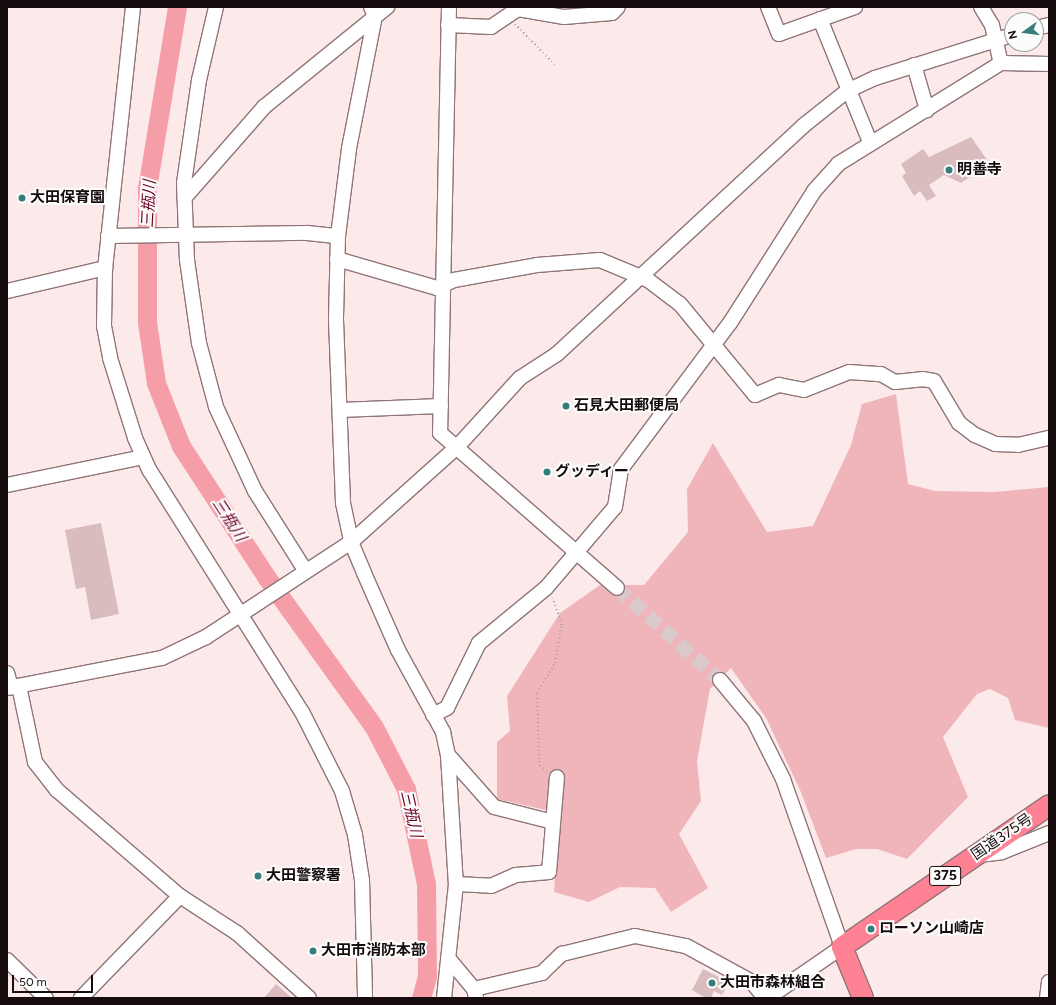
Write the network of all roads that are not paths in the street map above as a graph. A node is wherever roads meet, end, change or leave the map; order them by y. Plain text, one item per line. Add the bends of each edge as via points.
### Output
1 (133, 7) edge
2 (216, 7) edge
3 (387, 7) edge
4 (449, 7) edge
5 (618, 7) edge
6 (768, 7) edge
7 (855, 7) edge
8 (981, 7) edge
9 (373, 12) edge
10 (820, 19) junction
11 (448, 25) junction
12 (1004, 37) edge
13 (994, 40) junction
14 (1001, 63) junction
15 (1049, 64) edge
16 (914, 65) junction
17 (847, 91) junction
18 (927, 110) junction
19 (870, 142) junction
20 (185, 197) junction
21 (179, 235) junction
22 (112, 236) junction
23 (338, 236) junction
24 (337, 259) junction
25 (105, 268) junction
26 (640, 277) junction
27 (445, 283) junction
28 (7, 291) edge
29 (714, 344) junction
30 (441, 406) junction
31 (340, 410) junction
32 (1049, 438) edge
33 (457, 447) junction
34 (143, 457) junction
35 (7, 485) edge
36 (352, 542) junction
37 (579, 552) junction
38 (305, 570) junction
39 (616, 588) tunnel mouth
40 (240, 614) junction
41 (7, 673) edge
42 (720, 680) tunnel mouth
43 (12, 687) edge
44 (432, 715) junction
45 (448, 755) junction
46 (557, 777) road end
47 (1049, 805) edge
48 (553, 822) junction
49 (1049, 832) edge
50 (974, 856) junction
51 (456, 884) junction
52 (180, 896) junction
53 (842, 947) junction
54 (448, 958) junction
55 (7, 960) edge
56 (1049, 982) edge
57 (475, 994) edge
58 (46, 998) edge
59 (81, 998) edge
60 (309, 998) edge
61 (365, 998) edge
62 (444, 998) edge
63 (766, 998) edge
64 (863, 998) edge
65 (1047, 998) edge

1 - 22 street
2 - 20 street via 199,80 184,183
3 - 9 street
4 - 11 street
5 - 11 street via 612,13 572,17 518,9 491,28
6 - 10 street via 779,34
7 - 10 street
8 - 13 street via 992,25
9 - 20 street via 264,106
9 - 23 street via 349,149
10 - 17 street
11 - 27 street
12 - 13 street
13 - 14 street
13 - 16 street
14 - 15 street
14 - 18 street
16 - 17 street
16 - 18 street
17 - 19 street
17 - 26 street via 803,126
18 - 19 street
19 - 29 street via 838,164 814,191
20 - 21 street
21 - 22 street
21 - 23 street
21 - 38 street via 199,343 216,407 255,491
22 - 25 street
23 - 24 street
24 - 27 street via 437,288
24 - 31 street
25 - 28 street
25 - 34 street via 104,326 110,358
26 - 27 street via 600,260 537,265
26 - 29 street via 680,304
26 - 33 street via 557,354 520,378
27 - 30 street
29 - 32 street via 755,395 779,385 804,390 849,372 881,374 895,382 922,379 934,382 959,423 982,438 995,444 1018,445
29 - 37 street via 621,469 615,507
30 - 31 street
30 - 33 street via 440,433
31 - 36 street via 343,503
33 - 36 street
33 - 37 street
34 - 35 street
34 - 40 street
36 - 38 street
36 - 44 street via 395,643
37 - 39 street
37 - 44 street via 546,588 479,643 447,708
38 - 40 street
40 - 43 street via 206,637 162,658
40 - 61 street via 302,712 342,791 355,835 362,880
41 - 43 street
42 - 53 street via 754,721 783,778
43 - 52 street via 35,762 89,821
44 - 45 street via 442,732
45 - 48 street via 494,807
45 - 51 street
46 - 48 street
47 - 50 highway, 国道375号 / 375
48 - 51 street via 549,872 516,875 491,886
49 - 50 street via 1002,852
50 - 53 highway, 国道375号 / 375
51 - 54 street
52 - 59 street
52 - 60 street via 237,933
53 - 63 street
53 - 64 highway
54 - 57 street
54 - 62 street
55 - 58 street
56 - 65 street
57 - 63 street via 542,973 562,954 635,936 686,946 752,982

